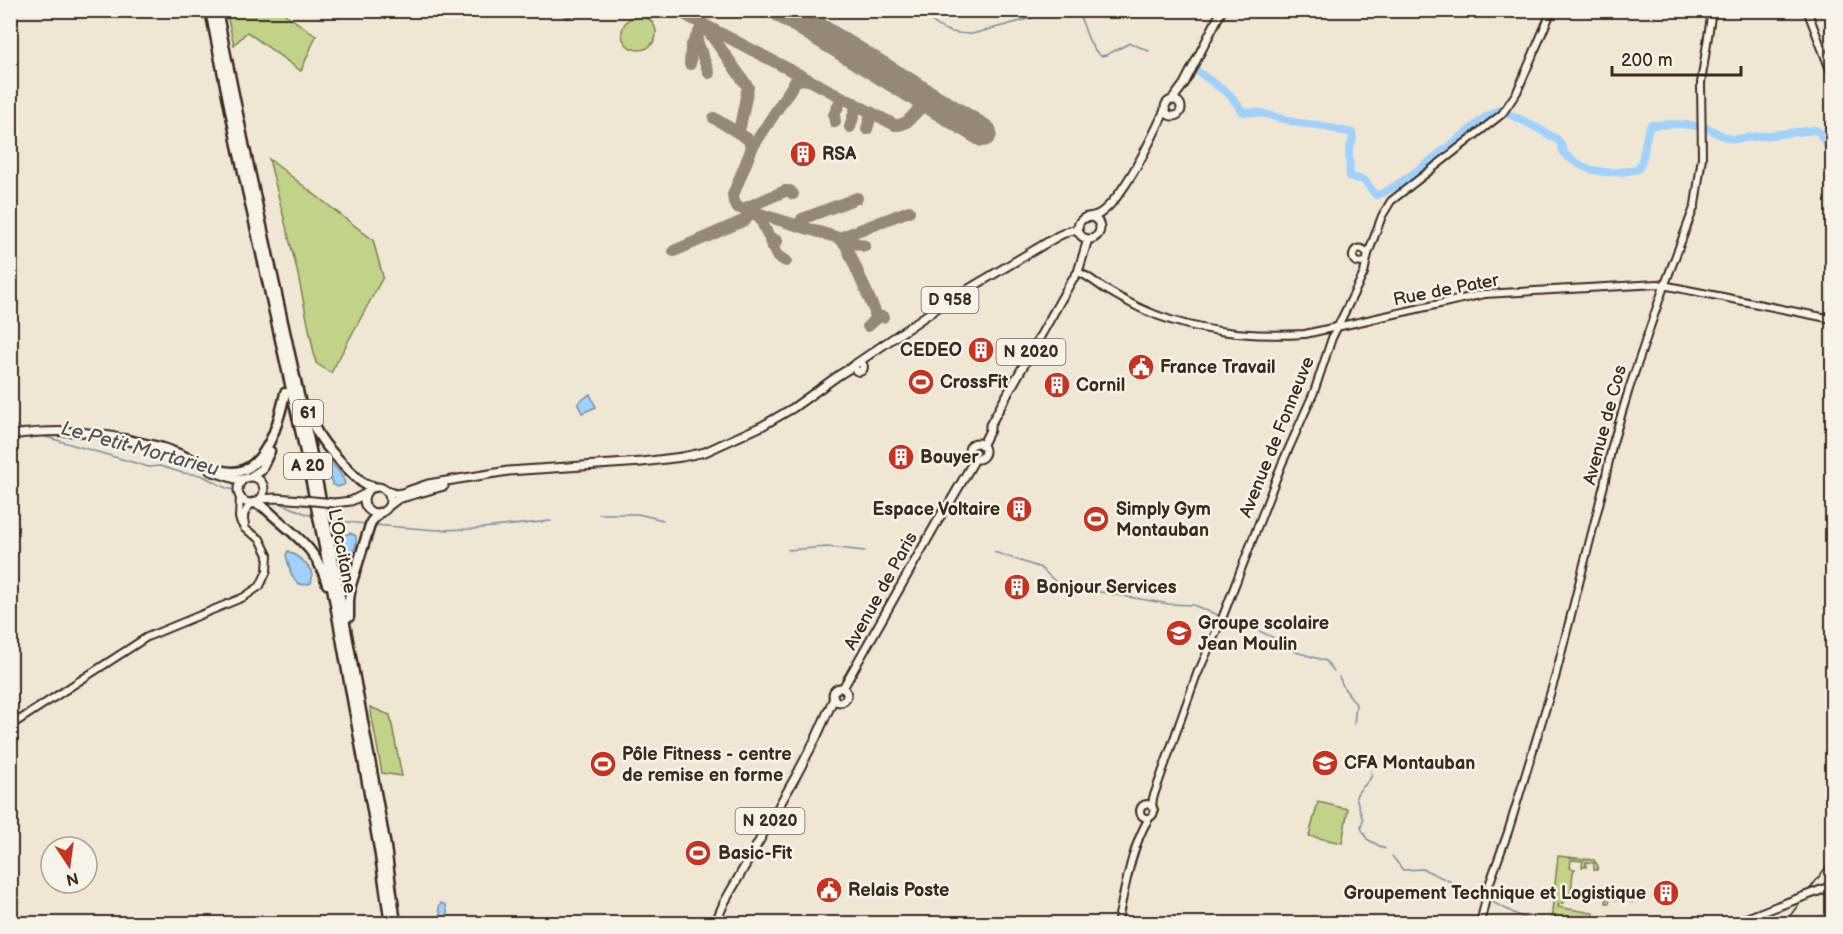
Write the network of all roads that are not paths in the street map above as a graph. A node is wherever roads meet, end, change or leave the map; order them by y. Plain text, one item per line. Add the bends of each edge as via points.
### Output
1 (210, 10) edge
2 (217, 10) edge
3 (1222, 10) edge
4 (1552, 10) edge
5 (1712, 10) edge
6 (1807, 10) edge
7 (1833, 75) edge
8 (1175, 101) junction
9 (1168, 113) junction
10 (1109, 205) junction
11 (1085, 218) junction
12 (1099, 225) junction
13 (1078, 229) junction
14 (1376, 234) junction
15 (1088, 239) junction
16 (1361, 248) junction
17 (1368, 254) junction
18 (1356, 262) junction
19 (1365, 262) junction
20 (1078, 272) junction
21 (1361, 277) junction
22 (1665, 285) junction
23 (271, 301) junction
24 (281, 314) junction
25 (1833, 319) edge
26 (1336, 329) junction
27 (285, 393) junction
28 (10, 435) edge
29 (123, 439) junction
30 (979, 445) junction
31 (973, 457) junction
32 (210, 471) junction
33 (248, 478) junction
34 (464, 479) junction
35 (264, 485) junction
36 (374, 487) junction
37 (387, 491) junction
38 (239, 494) junction
39 (365, 494) junction
40 (288, 498) junction
41 (257, 501) junction
42 (334, 503) junction
43 (390, 505) junction
44 (366, 507) junction
45 (379, 513) junction
46 (251, 531) junction
47 (346, 659) junction
48 (843, 688) junction
49 (359, 695) junction
50 (836, 700) junction
51 (10, 726) edge
52 (1150, 805) junction
53 (1141, 816) junction
54 (1149, 818) junction
55 (1141, 830) junction
56 (1833, 886) edge
57 (390, 924) edge
58 (396, 924) edge
59 (712, 924) edge
60 (1117, 924) edge
61 (1480, 924) edge
62 (1732, 924) edge

1 - 23 highway, L'Occitane / A 20
2 - 24 highway, L'Occitane / A 20
3 - 8 main road
4 - 14 street, Avenue de Fonneuve via 1517,92 1502,114 1396,196 1385,208
5 - 22 street, Avenue de Cos via 1701,83 1702,157 1695,205
6 - 7 street
8 - 9 main road via 1166,103
8 - 9 main road via 1180,106 1179,113
9 - 10 main road
10 - 11 main road via 1097,215
10 - 12 main road
11 - 12 main road via 1092,218
11 - 13 main road
12 - 15 main road via 1097,235
13 - 15 main road
13 - 34 main road, D 958 via 1058,236 940,306 784,414 720,444 623,463 508,471
14 - 16 street, Avenue de Fonneuve
14 - 17 street, Avenue de Fonneuve
15 - 20 main road, N 2020
16 - 17 street
16 - 18 street, Avenue de Fonneuve via 1353,253
17 - 19 street, Avenue de Fonneuve
18 - 19 street
18 - 21 street via 1362,270
19 - 21 street, Avenue de Fonneuve
20 - 26 street, Rue de Pater via 1152,313 1205,328 1279,336
20 - 30 main road, N 2020
21 - 26 street, Avenue de Fonneuve
22 - 25 street, Rue de Pater
22 - 26 street, Rue de Pater via 1484,294
22 - 61 street, Avenue de Cos via 1612,446 1554,678
23 - 27 highway, 61
23 - 47 highway, L'Occitane / A 20
24 - 36 highway, 61 via 316,432 358,479
24 - 49 highway, L'Occitane / A 20
26 - 52 street, Avenue de Fonneuve via 1314,392 1201,658
27 - 29 highway, 61 via 276,427 261,457 239,471 216,469 160,447
27 - 33 highway, 61 via 277,436 261,470
28 - 29 main road via 75,432
29 - 32 main road
30 - 31 main road via 969,449
30 - 31 main road via 984,454
31 - 48 main road, Avenue de Paris
32 - 33 main road via 235,479
32 - 38 main road via 231,483
33 - 35 main road via 259,479
33 - 38 main road via 240,483
34 - 37 main road, D 958 via 428,484 402,493
34 - 43 main road, D 958
35 - 40 main road
35 - 41 main road via 264,493
36 - 37 main road
36 - 39 main road
37 - 43 main road
38 - 41 main road via 246,502
38 - 46 street via 239,518
39 - 42 main road
39 - 44 main road
40 - 41 main road
40 - 42 main road, bridge
41 - 46 street via 247,508 244,517
41 - 47 highway via 309,547 318,560
42 - 44 main road
43 - 45 main road
44 - 45 main road
45 - 49 highway via 371,522 349,595
46 - 51 street via 268,555 267,571 255,591 147,637
47 - 57 highway, L'Occitane / A 20
48 - 50 main road via 834,691
48 - 50 main road via 847,697
49 - 58 highway, L'Occitane / A 20
50 - 59 main road, N 2020
52 - 53 street via 1141,807
52 - 54 street via 1154,814
53 - 54 street
53 - 55 street
54 - 55 street
55 - 60 street
56 - 62 main road, bridge

